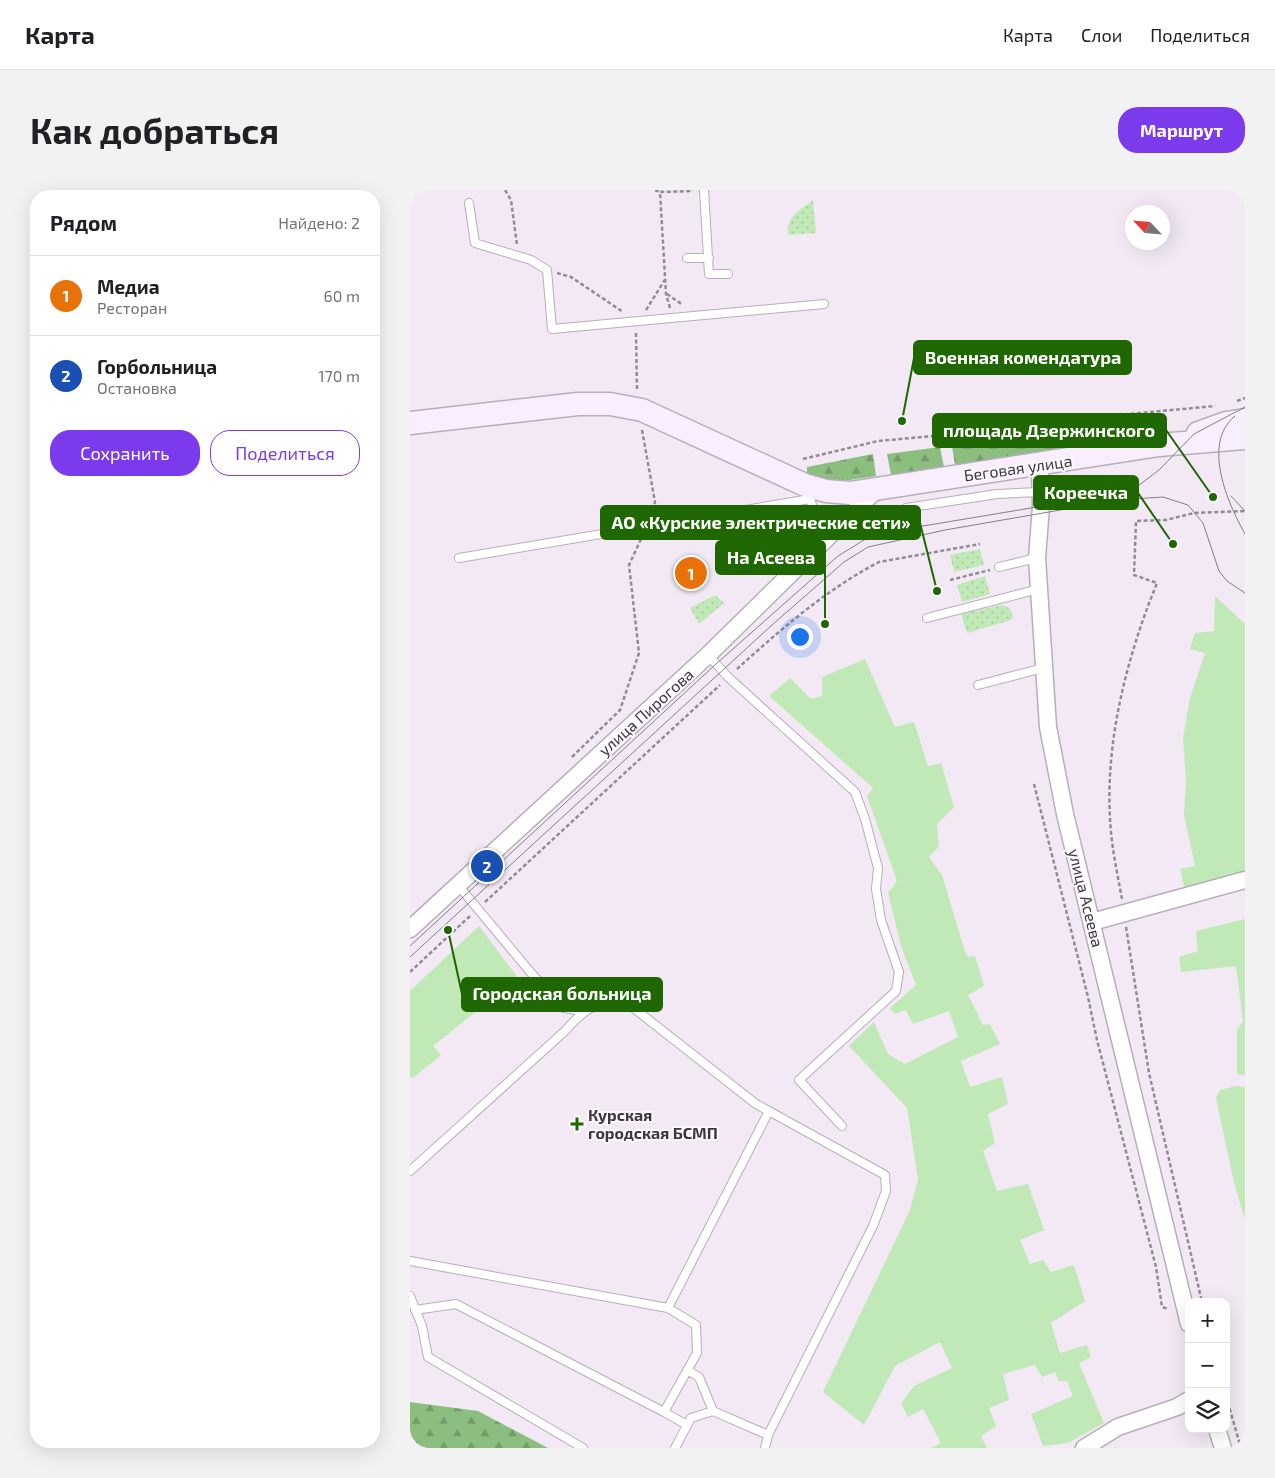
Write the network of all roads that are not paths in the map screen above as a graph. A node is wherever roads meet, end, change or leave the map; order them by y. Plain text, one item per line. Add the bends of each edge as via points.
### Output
1 (702, 192) edge
2 (469, 203) dead end
3 (687, 258) dead end
4 (708, 258) junction
5 (728, 274) dead end
6 (824, 304) dead end
7 (1240, 411) edge
8 (410, 423) edge
9 (1245, 438) edge
10 (1159, 445) junction
11 (1040, 465) junction
12 (877, 490) junction
13 (1040, 492) junction
14 (814, 494) junction
15 (906, 508) dead end
16 (825, 541) junction
17 (460, 558) dead end
18 (1038, 558) junction
19 (999, 567) road end
20 (1039, 589) junction
21 (927, 618) dead end
22 (708, 655) junction
23 (1043, 668) junction
24 (978, 685) dead end
25 (1245, 880) edge
26 (457, 884) junction
27 (1092, 922) junction
28 (410, 929) edge
29 (583, 1011) junction
30 (769, 1111) junction
31 (842, 1126) dead end
32 (410, 1170) edge
33 (410, 1262) edge
34 (410, 1296) edge
35 (1185, 1307) edge
36 (668, 1308) junction
37 (416, 1310) junction
38 (687, 1370) junction
39 (1185, 1402) edge
40 (713, 1411) junction
41 (664, 1412) junction
42 (687, 1425) junction
43 (1218, 1433) edge
44 (768, 1435) junction
45 (583, 1448) edge
46 (675, 1448) edge
47 (765, 1448) edge
48 (1084, 1448) edge
49 (1223, 1448) edge

1 - 4 lane
2 - 6 lane via 475,243 531,260 547,270 552,329
3 - 4 lane
4 - 5 lane via 710,274
7 - 10 street via 1226,423
8 - 14 street, Беговая улица via 578,404 610,404 638,409
9 - 10 street
10 - 11 street, Беговая улица
11 - 12 street, Беговая улица
11 - 13 street, улица Асеева
12 - 14 street, Беговая улица
12 - 16 street, улица Пирогова
13 - 15 lane via 997,494
13 - 18 street, улица Асеева
14 - 16 lane
14 - 17 lane
16 - 22 street, улица Пирогова
18 - 19 lane
18 - 20 street, улица Асеева
20 - 21 lane
20 - 23 street, улица Асеева
22 - 26 street, улица Пирогова
22 - 31 lane via 855,792 865,819 878,868 876,889 882,920 899,972 896,991 799,1080
23 - 24 lane
23 - 27 street, улица Асеева via 1048,727 1065,814
25 - 27 street
26 - 28 street, улица Пирогова
26 - 29 lane via 564,1008
27 - 35 street, улица Асеева
29 - 30 lane via 610,1003 631,1006
29 - 32 lane via 565,1031
30 - 36 lane
30 - 44 lane via 885,1175 886,1191 873,1226
33 - 36 lane
34 - 37 lane
36 - 38 lane via 696,1325 696,1353
37 - 41 lane via 456,1304
37 - 45 lane via 428,1357
38 - 40 lane via 698,1378
38 - 41 lane
39 - 48 street via 1118,1427
40 - 42 lane via 691,1418
40 - 44 lane
41 - 42 lane
42 - 46 lane
43 - 49 street
44 - 47 lane

